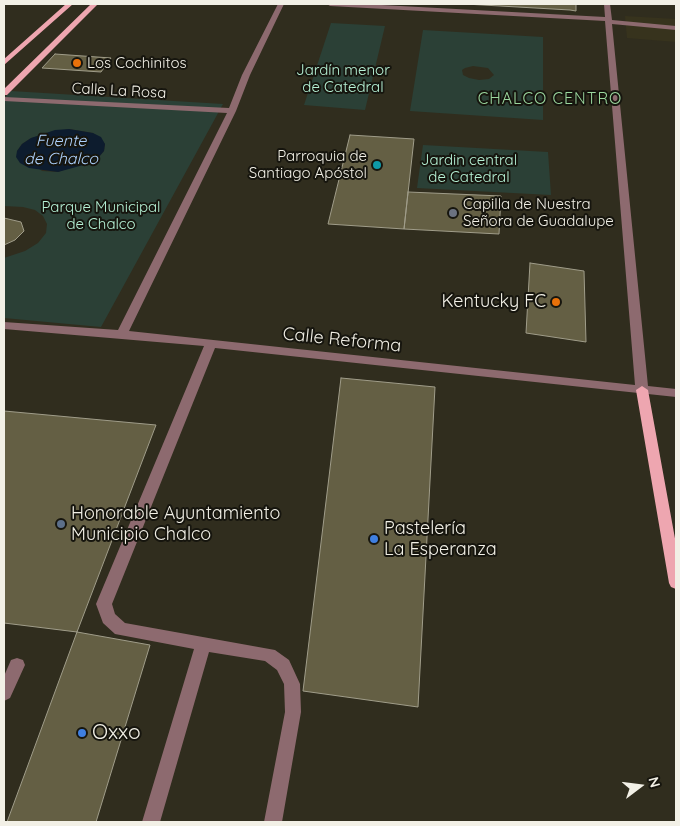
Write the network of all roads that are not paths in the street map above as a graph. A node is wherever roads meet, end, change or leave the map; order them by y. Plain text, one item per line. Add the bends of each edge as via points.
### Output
1 (70, 4) edge
2 (95, 4) edge
3 (281, 4) edge
4 (330, 4) edge
5 (607, 4) edge
6 (609, 21) junction
7 (676, 28) edge
8 (4, 63) edge
9 (4, 93) edge
10 (4, 99) edge
11 (234, 106) junction
12 (4, 325) edge
13 (122, 334) junction
14 (211, 344) junction
15 (642, 390) junction
16 (676, 393) edge
17 (676, 583) edge
18 (204, 644) junction
19 (17, 664) dead end
20 (4, 693) edge
21 (151, 822) edge
22 (274, 822) edge

1 - 8 main road
2 - 9 main road
3 - 11 street
4 - 6 street
5 - 6 street
6 - 7 street
6 - 15 street
10 - 11 street, Calle La Rosa
11 - 13 street
12 - 13 street, Calle Reforma
13 - 14 street, Calle Reforma
14 - 15 street, Calle Reforma
14 - 18 street via 104,604 108,618 121,629
15 - 16 street, Calle Reforma
15 - 17 main road
18 - 21 street
18 - 22 street via 269,656 283,665 292,684 293,712
19 - 20 street

